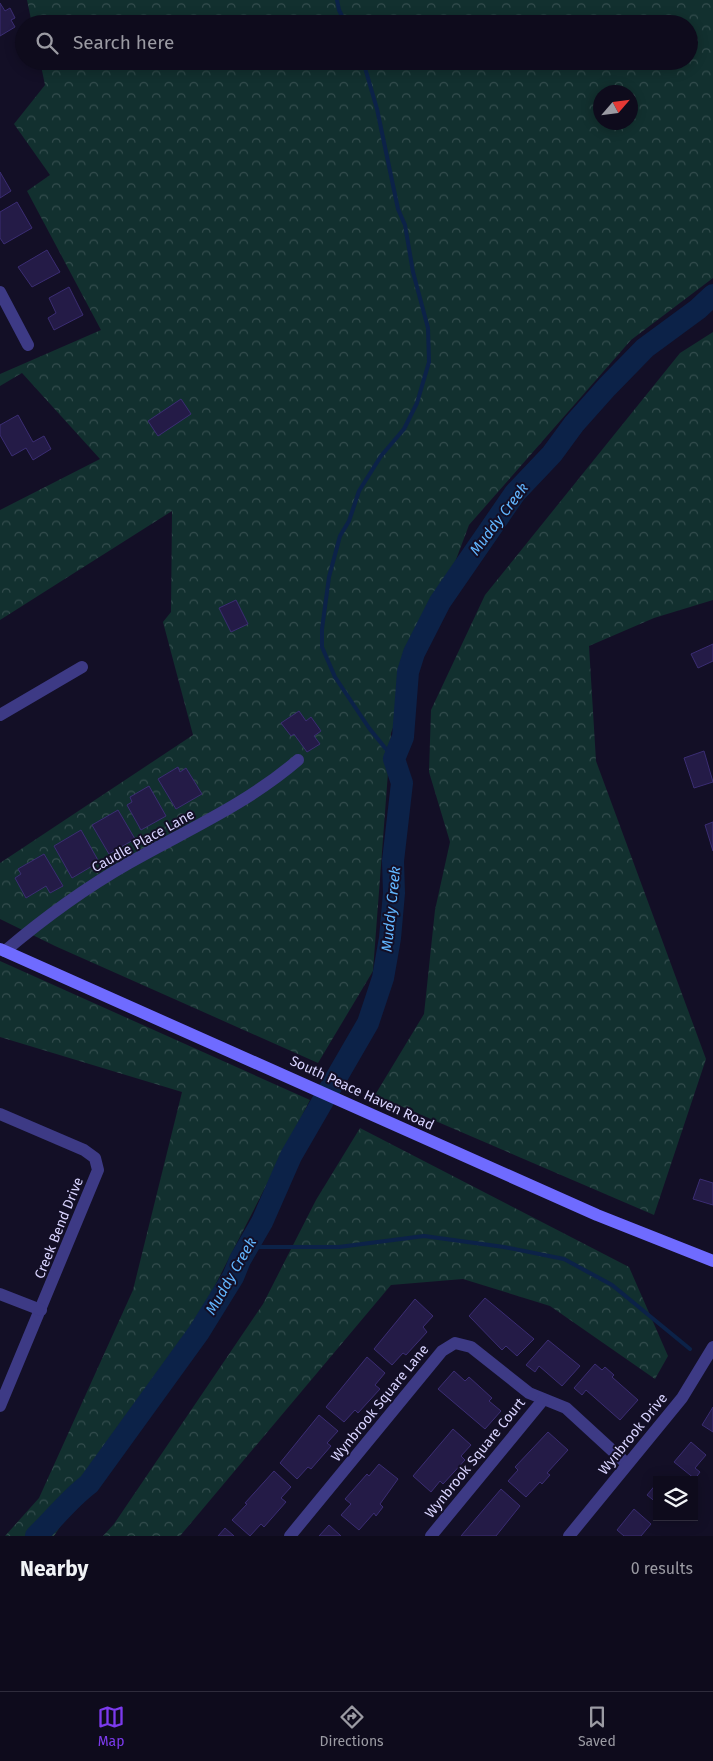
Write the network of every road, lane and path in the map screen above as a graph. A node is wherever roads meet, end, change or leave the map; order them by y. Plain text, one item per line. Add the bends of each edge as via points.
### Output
1 (0, 292) edge
2 (28, 345) dead end
3 (82, 667) dead end
4 (0, 715) edge
5 (298, 760) dead end
6 (3, 950) edge
7 (0, 1115) edge
8 (713, 1261) edge
9 (0, 1294) edge
10 (41, 1310) junction
11 (713, 1347) edge
12 (543, 1400) junction
13 (0, 1406) edge
14 (627, 1464) junction
15 (290, 1536) edge
16 (431, 1536) edge
17 (569, 1536) edge

1 - 2 street
3 - 4 street
5 - 6 street, Caudle Place Lane via 220,815 129,863
6 - 8 main road, South Peace Haven Road via 597,1215
7 - 10 street, Creek Bend Drive via 84,1150 98,1164 96,1176
9 - 10 street
10 - 13 street, Creek Bend Drive
11 - 14 street, Wynbrook Drive via 682,1398
12 - 14 street, Wynbrook Square Lane via 566,1408
12 - 15 street, Wynbrook Square Lane via 518,1385 471,1347 448,1346
12 - 16 street, Wynbrook Square Court
14 - 17 street, Wynbrook Drive

